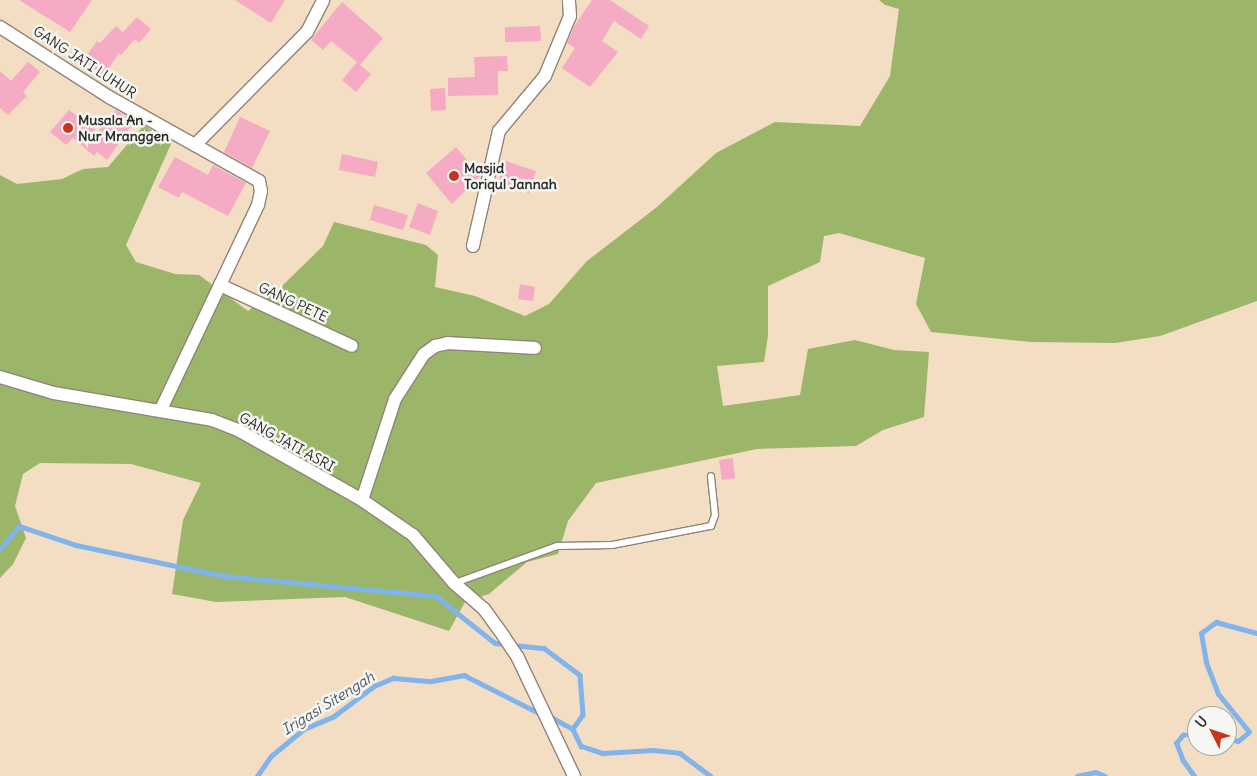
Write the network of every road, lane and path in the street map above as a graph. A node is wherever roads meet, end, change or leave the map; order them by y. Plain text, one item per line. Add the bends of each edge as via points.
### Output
1 (323, 0) edge
2 (569, 0) edge
3 (0, 27) edge
4 (195, 145) junction
5 (473, 246) dead end
6 (220, 285) junction
7 (352, 346) dead end
8 (535, 348) dead end
9 (0, 377) edge
10 (161, 409) junction
11 (711, 476) dead end
12 (362, 500) junction
13 (454, 583) junction
14 (574, 776) edge

1 - 4 street via 307,32
2 - 5 street via 570,16 545,76 499,131
3 - 4 street, GANG JATI LUHUR via 109,97
4 - 6 street, GANG JATI LUHUR via 259,181 261,191 258,205
6 - 7 street, GANG PETE
6 - 10 street
8 - 12 street via 448,343 435,346 424,354 395,399
9 - 10 street, GANG JATI ASRI via 54,393
10 - 12 street, GANG JATI ASRI via 212,420 238,430
11 - 13 lane via 715,515 711,526 612,544 557,546
12 - 13 street, GANG JATI ASRI via 414,535
13 - 14 street, GANG JATI ASRI via 484,609 518,658

